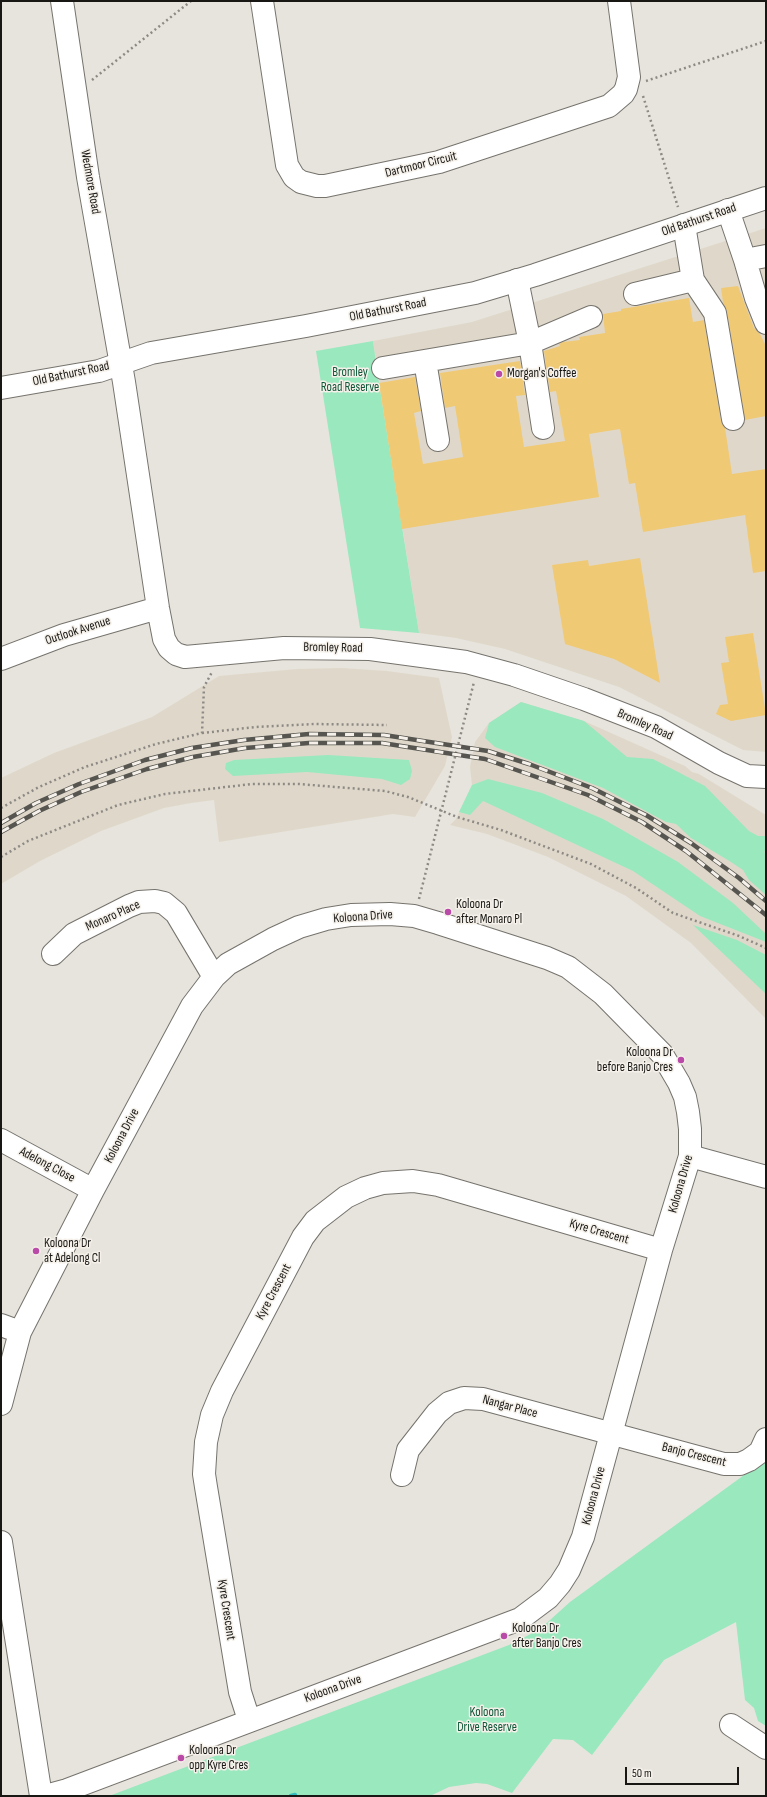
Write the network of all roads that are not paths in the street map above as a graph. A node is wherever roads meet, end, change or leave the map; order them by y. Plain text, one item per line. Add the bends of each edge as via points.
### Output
1 (62, 1) edge
2 (262, 1) edge
3 (619, 1) edge
4 (766, 198) edge
5 (728, 210) junction
6 (684, 225) junction
7 (766, 256) edge
8 (745, 260) junction
9 (518, 280) junction
10 (693, 280) junction
11 (635, 294) dead end
12 (591, 317) dead end
13 (766, 323) edge
14 (530, 343) junction
15 (426, 361) junction
16 (120, 363) junction
17 (384, 368) dead end
18 (1, 388) edge
19 (733, 420) dead end
20 (543, 428) dead end
21 (438, 440) dead end
22 (158, 608) junction
23 (1, 659) edge
24 (766, 777) edge
25 (53, 954) dead end
26 (214, 977) junction
27 (1, 1140) edge
28 (690, 1156) junction
29 (766, 1178) edge
30 (93, 1190) junction
31 (661, 1250) junction
32 (11, 1328) edge
33 (1, 1404) edge
34 (610, 1434) junction
35 (766, 1439) edge
36 (402, 1475) dead end
37 (1, 1542) edge
38 (249, 1720) junction
39 (731, 1725) dead end
40 (766, 1748) edge
41 (41, 1796) edge
42 (45, 1796) edge

1 - 16 street, Wedmore Road
2 - 3 street, Dartmoor Circuit via 284,156 288,168 301,182 325,186 418,168 461,156 602,109 619,99 626,89 634,85 629,69
4 - 5 street, Old Bathurst Road
5 - 6 street, Old Bathurst Road
5 - 8 street
6 - 9 street, Old Bathurst Road
6 - 10 street
7 - 8 street
8 - 13 street
9 - 14 street
9 - 16 street, Old Bathurst Road via 455,297 151,353
10 - 11 street
10 - 19 street via 715,313
12 - 14 street
14 - 15 street
14 - 20 street
15 - 17 street
15 - 21 street
16 - 18 street, Old Bathurst Road via 99,371
16 - 22 street, Bromley Road
22 - 23 street, Outlook Avenue via 72,632
22 - 24 street, Bromley Road via 167,645 176,654 185,657 284,648 370,649 466,662 584,699 656,728 747,776
25 - 26 street, Monaro Place via 74,934 129,906 143,901 155,901 176,913
26 - 28 street, Koloona Drive via 228,964 273,939 313,923 339,916 363,914 414,916 558,962 592,984 652,1043 671,1067 685,1097 690,1129
26 - 30 street, Koloona Drive via 192,1006
27 - 30 street, Adelong Close
28 - 29 street
28 - 31 street, Koloona Drive
30 - 32 street, Koloona Drive
31 - 34 street, Koloona Drive
31 - 38 street, Kyre Crescent via 438,1185 413,1181 383,1183 365,1188 346,1197 315,1221 303,1237 222,1391 212,1415 206,1442 206,1487 240,1692
32 - 33 street, Koloona Drive
34 - 35 street, Banjo Crescent via 732,1464 740,1464 755,1456
34 - 36 street, Nangar Place via 483,1398 464,1398 449,1403 437,1413 408,1450
34 - 38 street, Koloona Drive via 577,1554 560,1584 535,1608 520,1619
37 - 41 street
38 - 42 street, Koloona Drive via 67,1790
39 - 40 street

